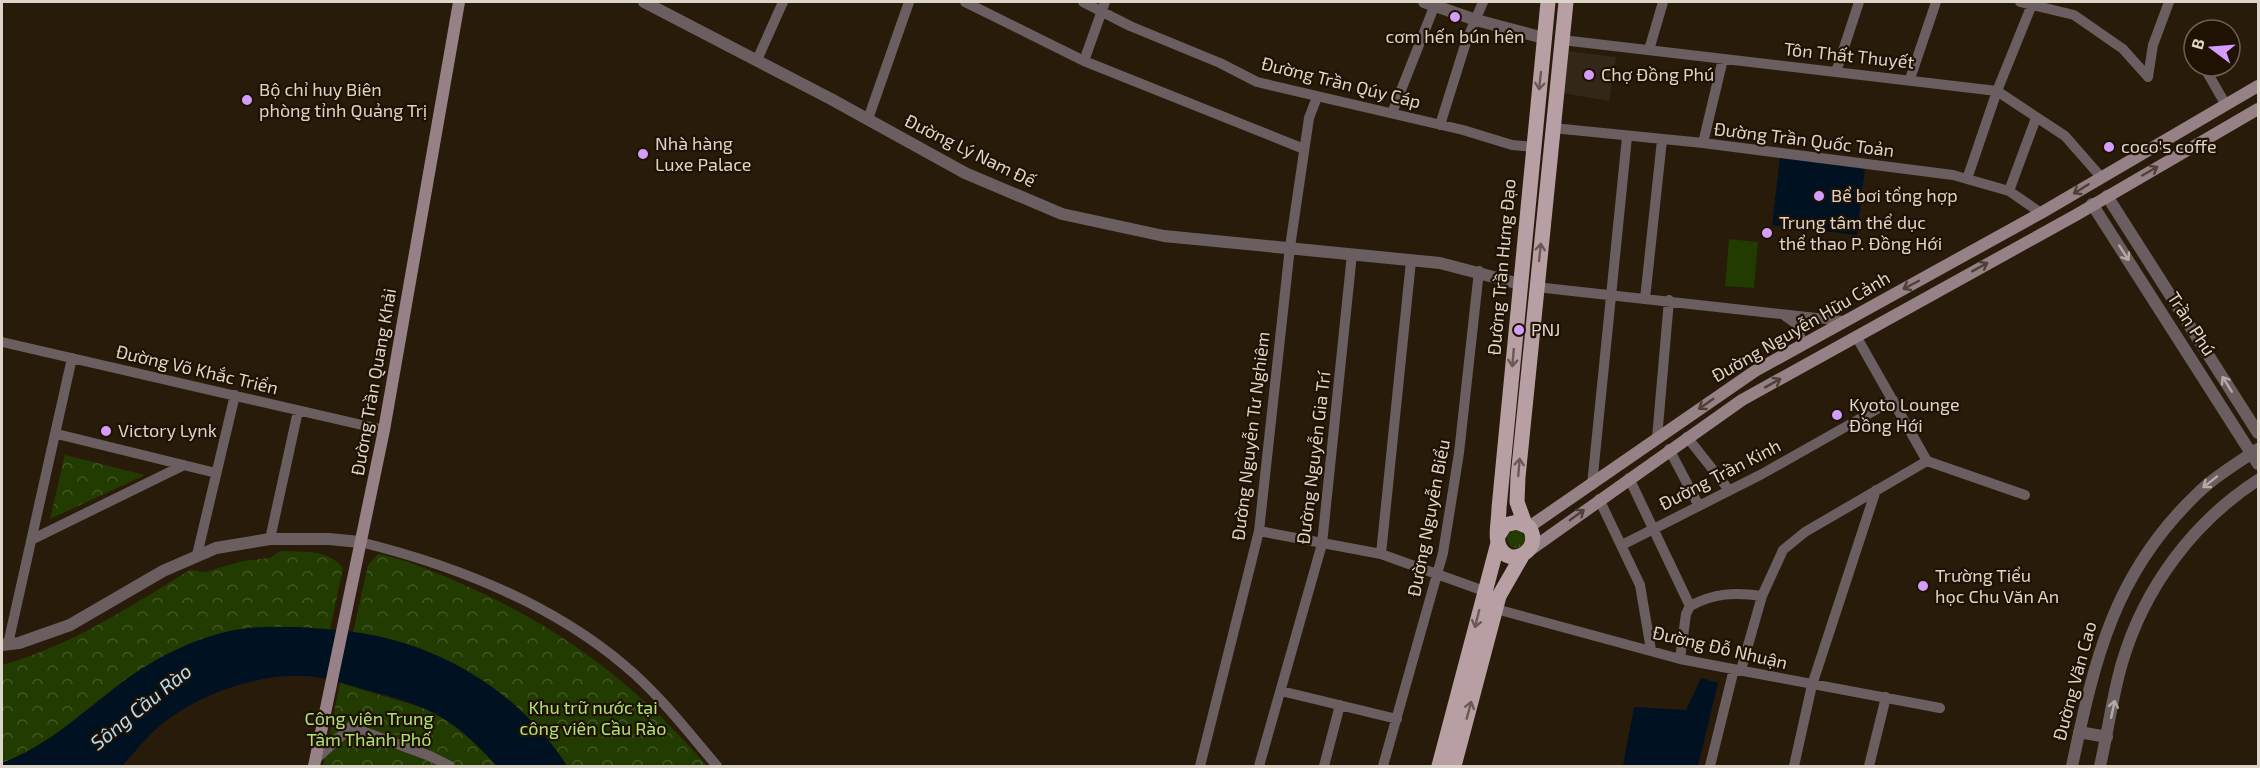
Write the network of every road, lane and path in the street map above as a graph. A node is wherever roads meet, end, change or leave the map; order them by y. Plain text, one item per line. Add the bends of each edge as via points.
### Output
1 (459, 2) edge
2 (644, 2) edge
3 (783, 2) edge
4 (909, 2) edge
5 (965, 2) edge
6 (1083, 2) edge
7 (1483, 2) edge
8 (1548, 2) edge
9 (1566, 2) edge
10 (1663, 2) edge
11 (1859, 2) edge
12 (1936, 2) edge
13 (2020, 2) edge
14 (2169, 2) edge
15 (1431, 3) edge
16 (2032, 3) edge
17 (1104, 7) edge
18 (1476, 20) junction
19 (1544, 38) junction
20 (1562, 40) junction
21 (1649, 50) junction
22 (1723, 58) junction
23 (757, 60) junction
24 (1084, 62) junction
25 (1836, 72) junction
26 (2210, 78) edge
27 (1910, 79) junction
28 (2259, 86) edge
29 (1997, 91) junction
30 (1317, 97) junction
31 (2226, 105) junction
32 (2259, 109) edge
33 (1392, 113) junction
34 (2036, 118) junction
35 (868, 119) junction
36 (1440, 125) junction
37 (1553, 128) junction
38 (1627, 136) junction
39 (1662, 140) junction
40 (1703, 143) junction
41 (1533, 147) junction
42 (1304, 149) junction
43 (2101, 177) junction
44 (1967, 179) junction
45 (2009, 191) junction
46 (2108, 195) junction
47 (2092, 204) junction
48 (2042, 213) junction
49 (1290, 248) junction
50 (1352, 254) junction
51 (1411, 261) junction
52 (1479, 271) junction
53 (1520, 284) junction
54 (1536, 286) junction
55 (1609, 296) junction
56 (1645, 299) junction
57 (1669, 300) junction
58 (1776, 313) junction
59 (1844, 321) junction
60 (1856, 336) junction
61 (2, 342) edge
62 (1803, 344) junction
63 (72, 358) junction
64 (1810, 362) junction
65 (234, 395) junction
66 (1893, 400) junction
67 (298, 411) junction
68 (384, 430) junction
69 (2259, 433) edge
70 (57, 434) junction
71 (1687, 437) junction
72 (1657, 438) junction
73 (1669, 449) junction
74 (2256, 456) edge
75 (1927, 461) junction
76 (184, 465) junction
77 (216, 473) junction
78 (1629, 478) junction
79 (2259, 480) edge
80 (1592, 484) junction
81 (1729, 490) junction
82 (1876, 490) junction
83 (2025, 495) dead end
84 (1599, 499) junction
85 (1699, 506) junction
86 (1527, 526) junction
87 (1653, 529) junction
88 (1258, 531) junction
89 (270, 539) junction
90 (1498, 539) junction
91 (33, 540) junction
92 (360, 542) junction
93 (1322, 544) junction
94 (1622, 545) junction
95 (1526, 553) junction
96 (1381, 554) junction
97 (197, 555) junction
98 (1437, 574) junction
99 (1484, 591) junction
100 (1762, 596) junction
101 (1690, 606) junction
102 (1496, 609) junction
103 (5, 645) edge
104 (1651, 650) junction
105 (1680, 659) junction
106 (1738, 670) junction
107 (1812, 685) junction
108 (1281, 691) junction
109 (1886, 698) junction
110 (1340, 705) junction
111 (1940, 708) dead end
112 (1397, 719) junction
113 (2079, 732) junction
114 (2107, 736) junction
115 (315, 763) edge
116 (450, 766) edge
117 (717, 766) edge
118 (1200, 766) edge
119 (1259, 766) edge
120 (1324, 766) edge
121 (1383, 766) edge
122 (1439, 766) edge
123 (1454, 766) edge
124 (1710, 766) edge
125 (1794, 766) edge
126 (1869, 766) edge
127 (2072, 766) edge
128 (2100, 766) edge

1 - 68 main road, Đường Trần Quang Khải
2 - 23 street, Đường Lý Nam Đế
3 - 23 street
4 - 35 street
5 - 24 street
6 - 17 street, Đường Trần Qúy Cáp
7 - 18 street
8 - 19 main road, Đường Trần Hưng Đạo
9 - 20 main road, Đường Trần Hưng Đạo
10 - 21 street
11 - 25 street
12 - 27 street
13 - 16 street
14 - 16 street via 2153,45 2148,76 2122,49 2074,15
15 - 18 street
15 - 33 street
16 - 29 street
17 - 24 street
17 - 30 street, Đường Trần Qúy Cáp via 1257,82
18 - 19 street
18 - 36 street
19 - 20 main road
19 -> 41 main road, Đường Trần Hưng Đạo
20 - 21 street, Tôn Thất Thuyết
20 - 37 main road, Đường Trần Hưng Đạo
21 - 22 street, Tôn Thất Thuyết
22 - 25 street, Tôn Thất Thuyết
22 - 40 street
23 - 35 street, Đường Lý Nam Đế
24 - 42 street
25 - 27 street, Tôn Thất Thuyết
26 - 31 street
27 - 29 street, Tôn Thất Thuyết
28 - 31 main road, Đường Nguyễn Hữu Cảnh
29 - 34 street, Tôn Thất Thuyết
29 - 44 street
30 - 33 street, Đường Trần Qúy Cáp
30 - 42 street, Đường Nguyễn Tư Nghiêm
31 - 43 main road, Đường Nguyễn Hữu Cảnh
46 -> 32 main road, Đường Nguyễn Hữu Cảnh
33 - 36 street, Đường Trần Qúy Cáp
34 - 43 street, Tôn Thất Thuyết via 2065,136
34 - 45 street
35 - 49 street, Đường Lý Nam Đế via 965,173 1062,214 1164,236
36 - 41 street, Đường Trần Qúy Cáp
37 - 38 street, Đường Trần Quốc Toản
54 -> 37 main road, Đường Trần Hưng Đạo
38 - 39 street, Đường Trần Quốc Toản
38 - 55 street
39 - 40 street, Đường Trần Quốc Toản
39 - 56 street
40 - 44 street, Đường Trần Quốc Toản
41 - 53 main road, Đường Trần Hưng Đạo
42 - 49 street, Đường Nguyễn Tư Nghiêm
43 - 46 main road
43 -> 48 main road, Đường Nguyễn Hữu Cảnh
44 - 45 street, Đường Trần Quốc Toản
45 - 48 street, Đường Trần Quốc Toản
46 - 47 main road, Đường Nguyễn Hữu Cảnh
69 -> 46 street, Trần Phú
60 -> 47 main road, Đường Nguyễn Hữu Cảnh
47 -> 74 street, Trần Phú
48 -> 59 main road, Đường Nguyễn Hữu Cảnh
49 - 50 street, Đường Lý Nam Đế
49 - 88 street, Đường Nguyễn Tư Nghiêm
50 - 51 street, Đường Lý Nam Đế
50 - 93 street, Đường Nguyễn Gia Trí
51 - 52 street, Đường Lý Nam Đế
51 - 96 street
52 - 53 street, Đường Lý Nam Đế
52 - 98 street, Đường Nguyễn Biểu via 1459,453
53 - 54 main road
53 -> 90 main road, Đường Trần Hưng Đạo
54 - 55 street
86 -> 54 main road, Đường Trần Hưng Đạo via 1517,502
55 - 56 street
55 - 80 street
56 - 57 street
57 - 58 street
57 - 72 street
58 - 59 street
58 - 62 street via 1796,323
59 - 60 main road
59 - 62 main road, Đường Nguyễn Hữu Cảnh
60 - 64 main road, Đường Nguyễn Hữu Cảnh
60 - 66 street
61 - 63 street, Đường Võ Khắc Triển
62 - 64 main road
62 -> 72 main road, Đường Nguyễn Hữu Cảnh via 1731,386
63 - 65 street, Đường Võ Khắc Triển
63 - 70 street
71 -> 64 main road, Đường Nguyễn Hữu Cảnh
65 - 67 street, Đường Võ Khắc Triển
65 - 77 street
66 - 75 street
66 - 81 street, Đường Trần Kinh
67 - 68 street, Đường Võ Khắc Triển
67 - 89 street
68 - 92 main road, Đường Trần Quang Khải
70 - 76 street
70 - 91 street
71 - 73 main road, Đường Nguyễn Hữu Cảnh
71 - 81 street
72 - 80 main road, Đường Nguyễn Hữu Cảnh
73 - 78 main road, Đường Nguyễn Hữu Cảnh
73 - 85 street
74 -> 113 street, Đường Văn Cao via 2198,492 2164,529 2139,566 2115,607 2096,658
75 - 82 street
75 - 83 street
76 - 77 street
76 - 91 street
77 - 97 street
78 - 84 main road, Đường Nguyễn Hữu Cảnh
78 - 87 street
114 -> 79 street via 2122,664 2139,615 2162,575 2185,543 2215,512
80 - 86 main road, Đường Nguyễn Hữu Cảnh
81 - 85 street, Đường Trần Kinh
82 - 100 street via 1805,532 1783,550
82 - 107 street
84 - 94 street
95 -> 84 main road, Đường Nguyễn Hữu Cảnh
85 - 87 street, Đường Trần Kinh
86 - 90 main road via 1509,523
86 - 95 main road via 1534,539
87 - 94 street
87 - 101 street, Đường Trần Kinh
88 - 93 street
88 - 118 street, Đường Nguyễn Tư Nghiêm
89 - 92 street
89 - 97 street
90 - 95 main road via 1502,551 1509,556
90 - 99 main road, Đường Trần Hưng Đạo
91 - 103 street
92 - 115 main road, Đường Trần Quang Khải
92 - 117 street via 474,577 572,627 634,673
93 - 96 street
93 - 108 street, Đường Nguyễn Gia Trí
94 - 104 street via 1640,585
95 - 102 main road via 1503,587
96 - 98 street
97 - 103 street via 70,626
98 - 99 street
98 - 112 street, Đường Nguyễn Biểu
99 -> 122 main road, Đường Trần Hưng Đạo
100 - 101 street via 1729,593 1704,598
100 - 106 street
101 - 105 street
102 - 104 street, Đường Đỗ Nhuận
123 -> 102 main road
104 - 105 street, Đường Đỗ Nhuận
105 - 106 street, Đường Đỗ Nhuận
106 - 107 street, Đường Đỗ Nhuận
106 - 124 street
107 - 109 street, Đường Đỗ Nhuận
107 - 125 street
108 - 110 street
108 - 119 street, Đường Nguyễn Gia Trí
109 - 111 street, Đường Đỗ Nhuận
109 - 126 street
110 - 112 street
110 - 120 street
112 - 121 street, Đường Nguyễn Biểu
113 - 114 street
113 - 127 street, Đường Văn Cao
114 - 128 street
115 - 116 street via 351,727

